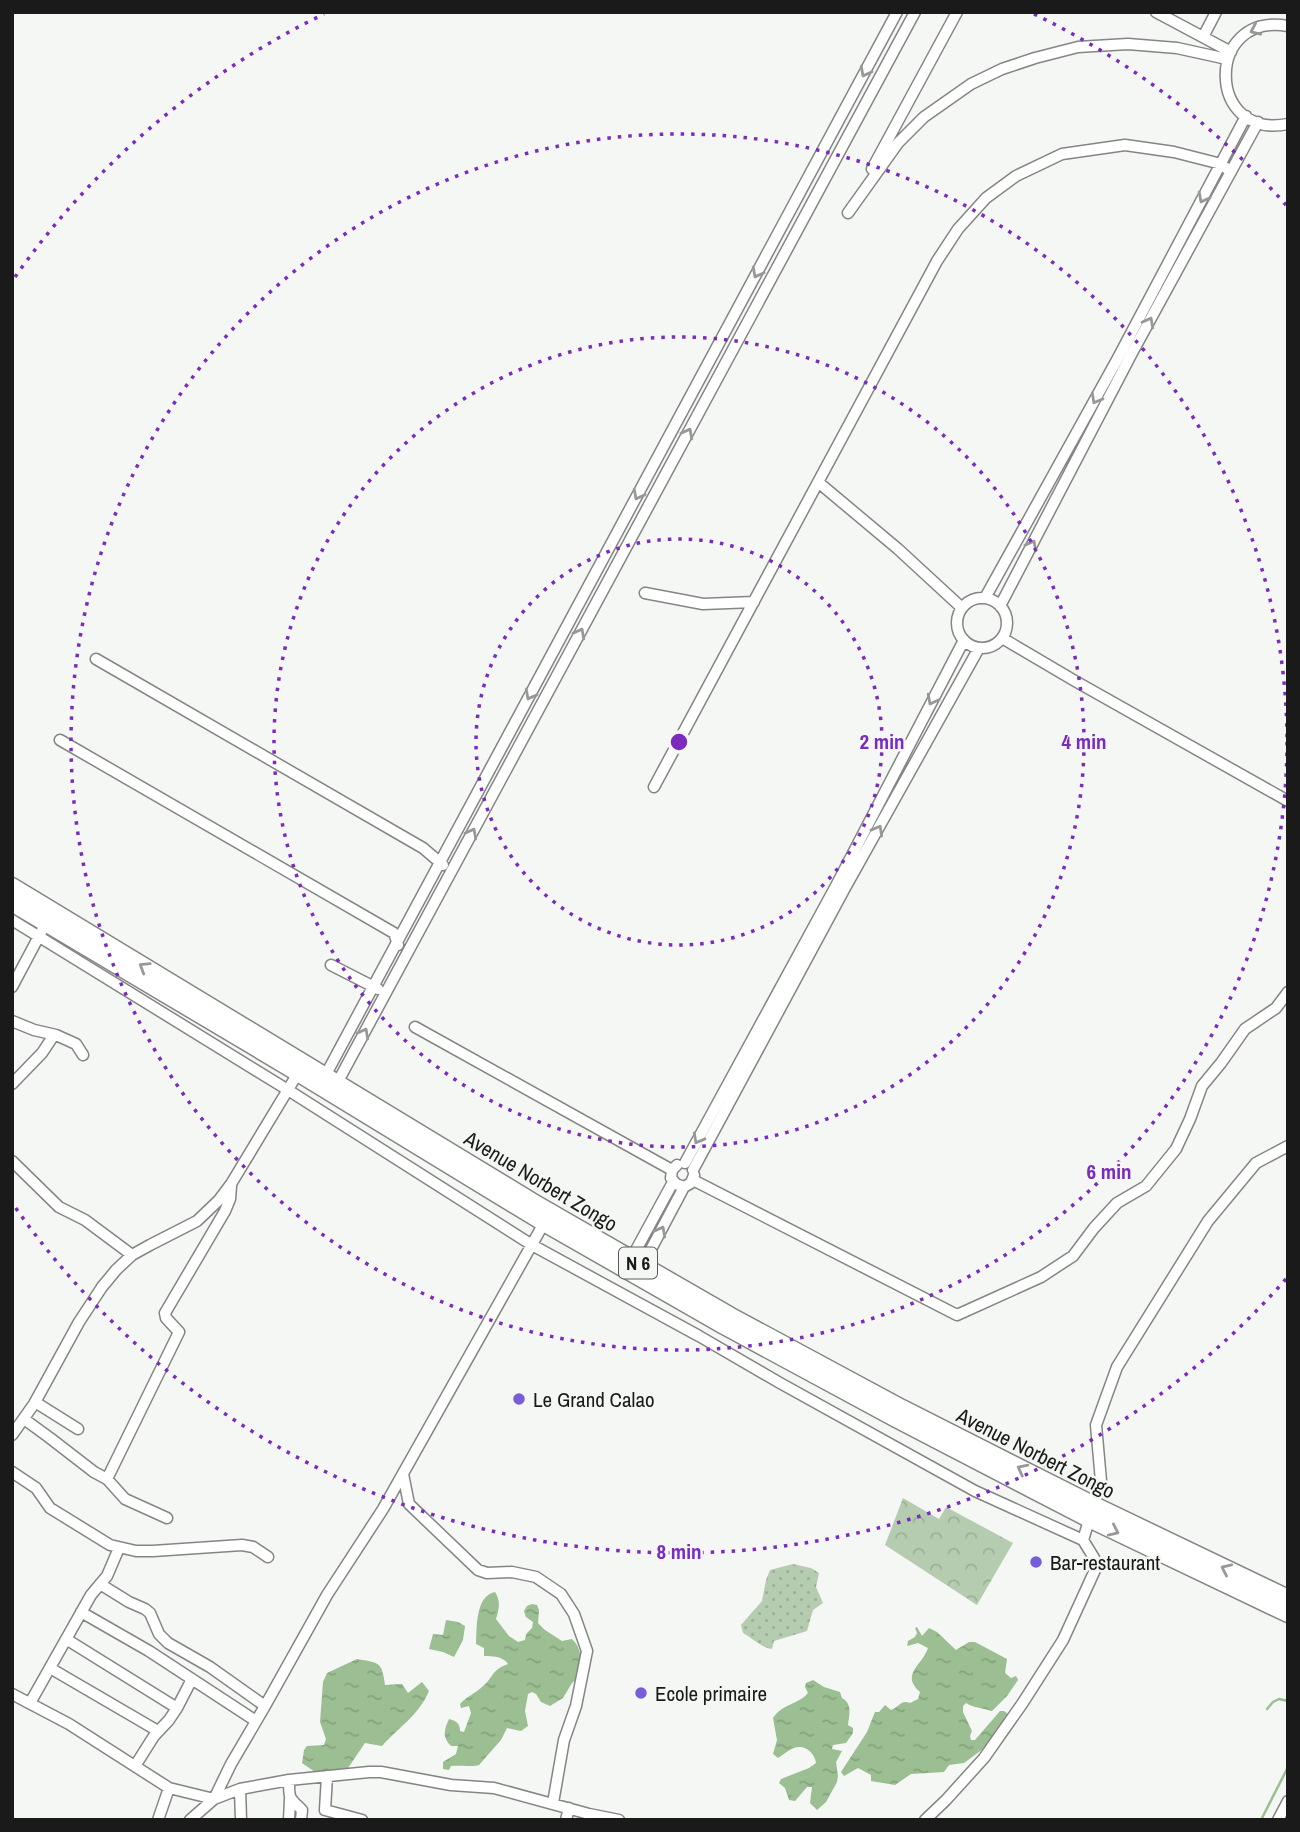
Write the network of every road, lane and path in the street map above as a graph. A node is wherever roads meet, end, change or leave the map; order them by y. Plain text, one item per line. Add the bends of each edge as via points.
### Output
1 (897, 12) edge
2 (915, 12) edge
3 (957, 12) edge
4 (1156, 12) edge
5 (1216, 12) edge
6 (1288, 26) edge
7 (1203, 37) junction
8 (1229, 55) junction
9 (1247, 116) junction
10 (1258, 122) junction
11 (1288, 124) edge
12 (1221, 164) junction
13 (1231, 172) junction
14 (1123, 361) junction
15 (818, 482) junction
16 (645, 593) dead end
17 (985, 598) junction
18 (754, 602) junction
19 (1000, 606) junction
20 (962, 608) junction
21 (1002, 638) junction
22 (964, 640) junction
23 (979, 648) junction
24 (96, 659) dead end
25 (60, 740) dead end
26 (654, 787) dead end
27 (1288, 801) edge
28 (440, 862) junction
29 (450, 874) junction
30 (12, 886) edge
31 (841, 886) junction
32 (12, 903) edge
33 (12, 920) edge
34 (42, 930) junction
35 (398, 941) junction
36 (402, 963) junction
37 (331, 965) dead end
38 (12, 986) edge
39 (373, 987) junction
40 (386, 992) junction
41 (1288, 992) edge
42 (12, 1021) edge
43 (415, 1027) dead end
44 (54, 1035) junction
45 (83, 1055) dead end
46 (298, 1073) junction
47 (12, 1084) edge
48 (328, 1084) junction
49 (288, 1090) junction
50 (1288, 1146) edge
51 (12, 1161) edge
52 (672, 1170) junction
53 (691, 1171) junction
54 (673, 1182) junction
55 (231, 1184) junction
56 (684, 1187) junction
57 (544, 1223) junction
58 (532, 1245) junction
59 (132, 1255) junction
60 (634, 1268) junction
61 (35, 1402) junction
62 (24, 1419) junction
63 (78, 1429) dead end
64 (12, 1435) edge
65 (12, 1472) edge
66 (403, 1474) junction
67 (107, 1479) junction
68 (1092, 1512) junction
69 (167, 1518) dead end
70 (1083, 1540) junction
71 (119, 1548) junction
72 (268, 1558) dead end
73 (100, 1584) junction
74 (1288, 1598) edge
75 (81, 1612) junction
76 (1288, 1614) edge
77 (66, 1639) junction
78 (50, 1668) junction
79 (192, 1679) junction
80 (12, 1694) edge
81 (30, 1703) junction
82 (265, 1706) junction
83 (177, 1708) junction
84 (256, 1721) junction
85 (158, 1731) junction
86 (135, 1766) junction
87 (327, 1776) junction
88 (289, 1780) junction
89 (169, 1788) junction
90 (240, 1789) junction
91 (215, 1799) junction
92 (290, 1799) junction
93 (1288, 1801) edge
94 (553, 1803) junction
95 (569, 1808) junction
96 (158, 1820) edge
97 (190, 1820) edge
98 (241, 1820) edge
99 (289, 1820) edge
100 (301, 1820) edge
101 (362, 1820) edge
102 (566, 1820) edge
103 (619, 1820) edge
104 (925, 1820) edge
105 (1278, 1820) edge

1 -> 28 street
29 -> 2 street
3 - 8 street via 848,213 898,143 925,117 971,84 1002,69 1078,47 1128,44
4 - 7 street
5 - 7 street
6 -> 8 street via 1271,24 1255,29 1241,38
7 - 8 street
8 - 9 street via 1227,90 1234,105
9 - 10 street
9 - 12 street
10 - 11 street
10 - 13 street
12 - 13 street
12 -> 14 street
12 - 15 street via 1125,145 1062,154 1016,176 986,198 937,261
14 -> 13 street
14 -> 17 street
19 -> 14 street
15 - 18 street
15 - 20 street
16 - 18 street via 703,604
17 - 19 street
17 - 20 street via 976,598
18 - 26 street
19 - 21 street via 1007,621
20 - 22 street via 957,624
21 - 23 street
21 - 27 street
22 - 23 street
22 -> 31 street
31 -> 23 street
24 - 28 street
25 - 35 street via 394,933
28 - 29 street
28 - 35 street
29 - 36 street
48 -> 30 main road, Avenue Norbert Zongo / N 6
31 - 53 street
32 - 34 main road, Avenue Norbert Zongo / N 6
33 - 34 street
34 - 38 street
34 - 46 main road, Avenue Norbert Zongo / N 6
34 - 49 street
35 - 36 street
35 - 39 street
36 - 40 street
37 - 39 street
39 - 40 street
39 - 48 street
48 -> 40 street
41 - 53 street via 1276,1009 1245,1029 1202,1086 1176,1149 1146,1186 1117,1203 1073,1256 1041,1277 957,1315
42 - 44 street
43 - 52 street
44 - 45 street via 76,1044
44 - 47 street
46 - 48 main road, Avenue Norbert Zongo / N 6
46 - 49 street
48 - 57 main road, Avenue Norbert Zongo / N 6
48 - 60 main road, Avenue Norbert Zongo / N 6 via 535,1203
49 - 55 street
49 - 58 street
50 - 68 street via 1256,1163 1208,1222 1117,1367 1096,1425 1101,1482
51 - 59 street via 59,1207
52 - 53 street via 680,1164
52 - 54 street
53 - 56 street via 691,1183
54 - 56 street
54 - 60 street
55 - 59 street via 197,1221
55 - 67 street via 225,1211 165,1313 179,1332
60 -> 56 street
57 - 58 street
57 - 60 main road, Avenue Norbert Zongo / N 6
58 - 66 street
58 - 70 street via 975,1491
59 - 61 street via 102,1287
60 - 68 main road, Avenue Norbert Zongo / N 6 via 724,1326 860,1399
61 - 62 street
61 - 63 street
62 - 64 street
62 - 67 street
65 - 71 street via 36,1488 50,1508
66 - 82 street
66 - 94 street via 409,1504 478,1570 537,1577 561,1594 574,1614 587,1651
67 - 69 street via 125,1499
68 - 70 street
74 -> 68 main road, Avenue Norbert Zongo / N 6
68 -> 76 main road, Avenue Norbert Zongo / N 6
70 - 104 street via 1094,1558 1095,1570 1063,1640 984,1758
71 - 72 street via 153,1551 242,1545
71 - 73 street
73 - 75 street
73 - 82 street via 150,1613 168,1643
75 - 77 street
75 - 79 street
77 - 78 street
77 - 83 street
78 - 81 street
78 - 85 street
79 - 83 street
79 - 84 street
80 - 81 street
81 - 86 street
82 - 84 street
83 - 85 street
84 - 91 street
85 - 86 street
86 - 89 street
87 - 88 street
87 - 94 street via 381,1772 494,1788
87 - 101 street via 324,1809
88 - 90 street
88 - 92 street
89 - 91 street
89 - 96 street
90 - 91 street
90 - 98 street
91 - 97 street
92 - 99 street
92 - 100 street via 302,1810
93 - 105 street
94 - 95 street
95 - 102 street
95 - 103 street

